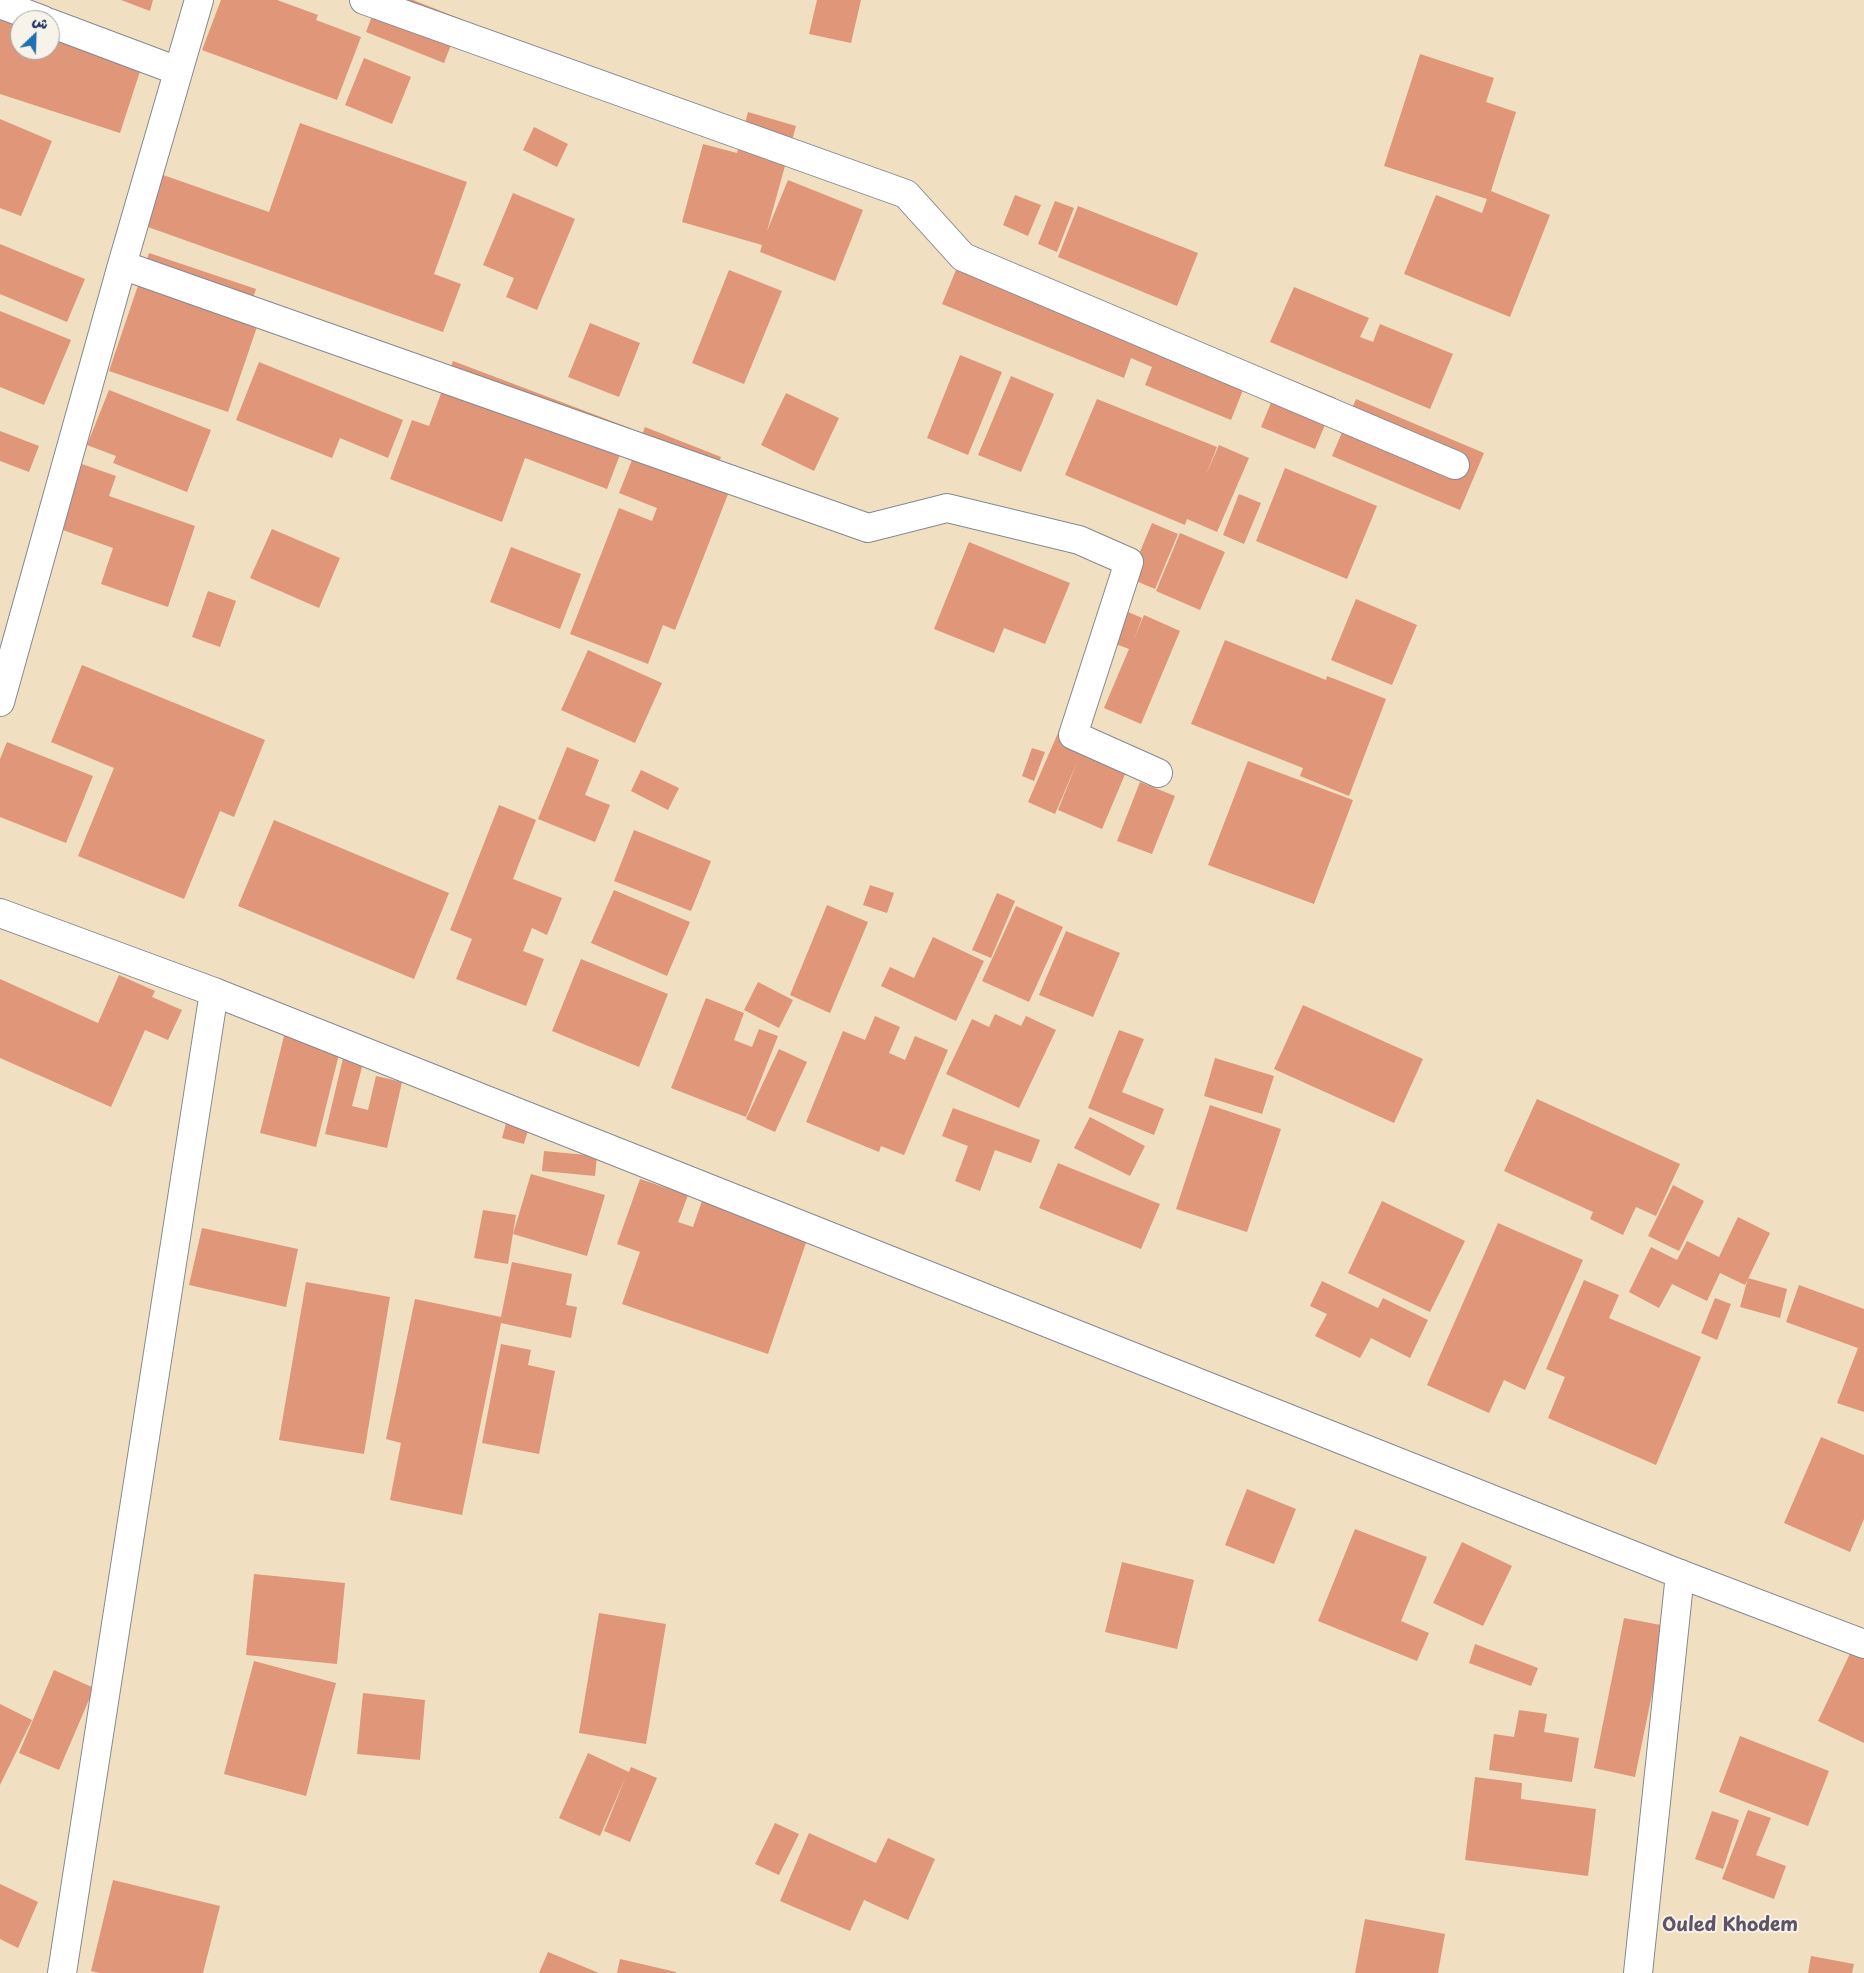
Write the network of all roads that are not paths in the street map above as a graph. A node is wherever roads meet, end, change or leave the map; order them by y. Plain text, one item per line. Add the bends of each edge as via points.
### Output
1 (198, 0) edge
2 (364, 0) edge
3 (0, 4) edge
4 (16, 10) edge
5 (60, 27) edge
6 (178, 71) junction
7 (122, 265) junction
8 (1455, 465) dead end
9 (0, 702) edge
10 (1158, 773) dead end
11 (0, 913) edge
12 (214, 992) junction
13 (1680, 1574) junction
14 (1864, 1644) edge
15 (62, 1973) edge
16 (1638, 1973) edge

1 - 6 street
2 - 8 street via 906,194 963,257
3 - 4 street
5 - 6 street
6 - 7 street
7 - 9 street
7 - 10 street via 868,528 947,508 1079,540 1129,562 1073,735
11 - 12 street
12 - 13 street
12 - 15 street
13 - 14 street
13 - 16 street

